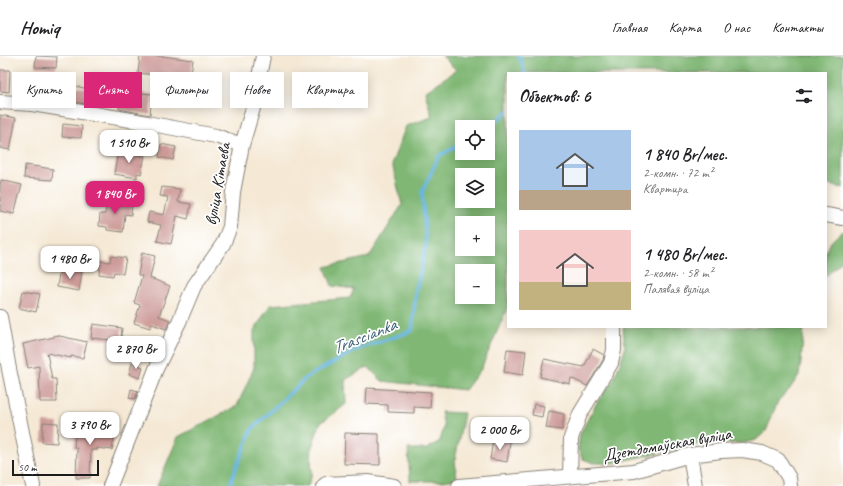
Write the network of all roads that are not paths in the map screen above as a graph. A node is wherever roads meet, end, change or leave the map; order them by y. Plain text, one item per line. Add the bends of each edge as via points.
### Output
1 (263, 56) edge
2 (0, 102) edge
3 (242, 145) junction
4 (827, 215) edge
5 (843, 218) edge
6 (0, 317) edge
7 (614, 328) edge
8 (690, 455) junction
9 (570, 476) junction
10 (33, 486) edge
11 (110, 486) edge
12 (324, 486) edge
13 (394, 486) edge
14 (460, 486) edge
15 (695, 486) edge
16 (790, 486) edge

1 - 3 street, вуліца Кітаева via 253,108
2 - 3 street via 32,104 131,120 216,136
3 - 11 street, вуліца Кітаева via 233,192 230,227 223,244 194,286 156,369
4 - 5 street
6 - 10 street
7 - 9 street via 611,363 580,414 571,438
8 - 9 street, Дзетдомаўская вуліца via 634,471
8 - 15 street
8 - 16 street, Дзетдомаўская вуліца via 742,450 762,453 778,460 789,478
9 - 14 street, Дзетдомаўская вуліца
12 - 13 street via 368,482

